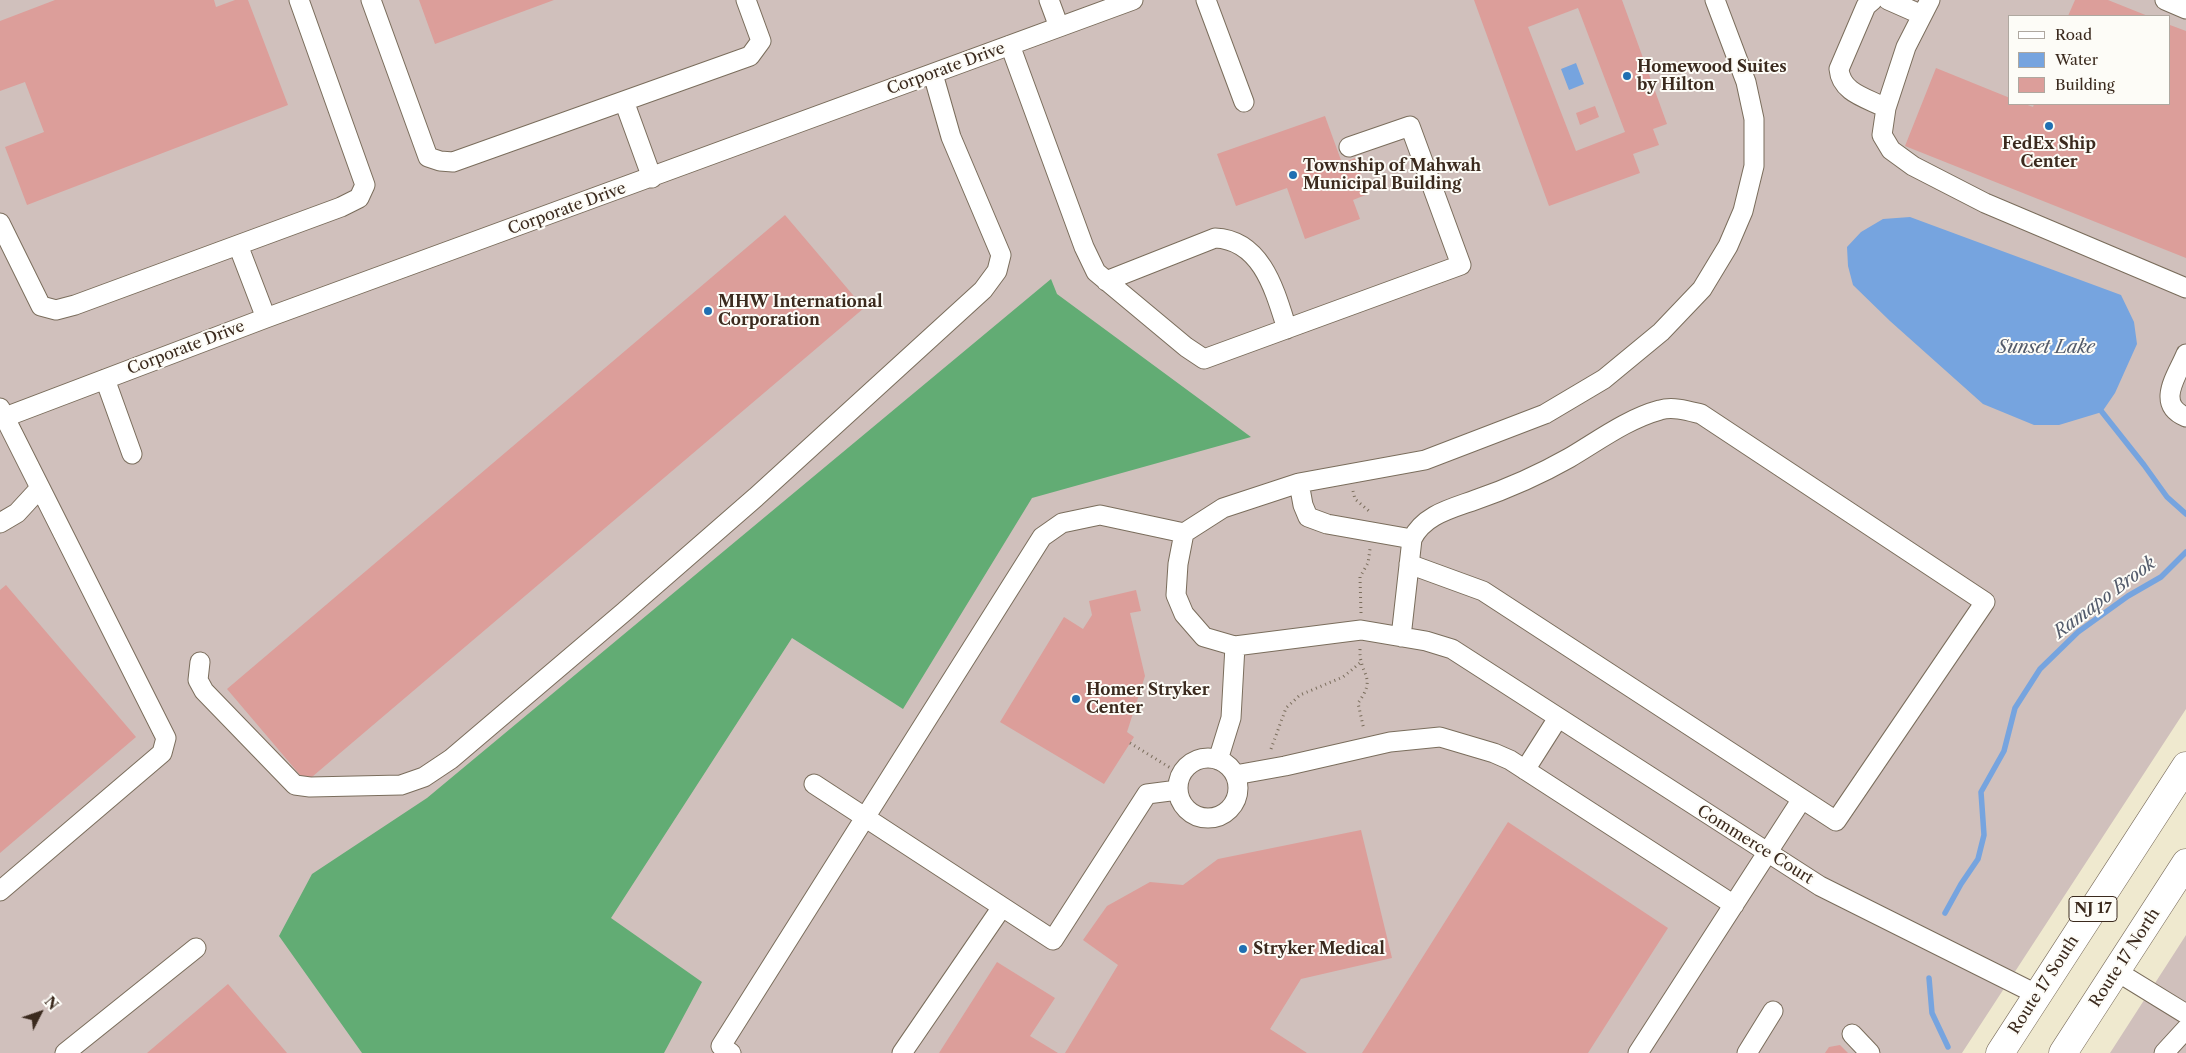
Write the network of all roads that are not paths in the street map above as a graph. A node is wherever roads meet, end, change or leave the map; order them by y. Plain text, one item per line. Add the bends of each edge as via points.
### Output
1 (299, 0) edge
2 (370, 0) edge
3 (746, 0) edge
4 (1049, 0) edge
5 (1133, 0) edge
6 (1206, 0) edge
7 (1715, 0) edge
8 (1874, 0) edge
9 (1888, 0) edge
10 (2165, 0) edge
11 (1115, 3) edge
12 (1926, 8) edge
13 (2186, 8) edge
14 (1059, 27) junction
15 (1010, 45) junction
16 (933, 74) junction
17 (624, 101) junction
18 (1244, 102) dead end
19 (1886, 108) junction
20 (1349, 147) dead end
21 (652, 178) junction
22 (0, 223) edge
23 (238, 245) junction
24 (1106, 281) junction
25 (2186, 288) edge
26 (266, 318) junction
27 (1287, 329) junction
28 (2186, 354) edge
29 (105, 379) junction
30 (2, 415) edge
31 (2186, 417) edge
32 (132, 454) dead end
33 (1299, 483) junction
34 (40, 488) junction
35 (0, 524) edge
36 (1184, 534) junction
37 (1412, 539) junction
38 (1409, 564) junction
39 (1401, 637) junction
40 (1235, 646) junction
41 (200, 662) dead end
42 (1558, 718) junction
43 (1218, 760) junction
44 (2186, 766) edge
45 (1525, 770) junction
46 (1235, 775) junction
47 (1180, 783) junction
48 (814, 784) dead end
49 (1802, 799) junction
50 (864, 816) junction
51 (1768, 854) junction
52 (2186, 864) edge
53 (0, 891) edge
54 (1734, 905) junction
55 (1002, 907) junction
56 (196, 948) dead end
57 (2116, 971) junction
58 (2038, 996) junction
59 (2184, 1008) edge
60 (1773, 1011) dead end
61 (2186, 1029) edge
62 (1852, 1034) dead end
63 (65, 1053) edge
64 (731, 1053) edge
65 (902, 1053) edge
66 (1638, 1053) edge
67 (1747, 1053) edge
68 (1870, 1053) edge
69 (2000, 1053) edge
70 (2063, 1053) edge
71 (2164, 1053) edge

1 - 23 street via 366,185 360,198 341,207
2 - 17 street via 428,157 453,162
3 - 17 street via 761,41 750,56
4 - 14 street
5 - 11 street, Corporate Drive
6 - 18 street
7 - 33 street via 1746,82 1754,119 1754,166 1743,211 1728,246 1702,289 1662,332 1604,379 1545,414 1425,460
8 - 19 street via 1866,6 1839,69 1840,80 1846,88
9 - 12 street
10 - 13 street
11 - 14 street, Corporate Drive
12 - 19 street via 1906,47
14 - 15 street, Corporate Drive
15 - 16 street, Corporate Drive
15 - 24 street via 1084,247 1096,272
16 - 21 street, Corporate Drive
16 - 41 street via 952,137 1001,254 998,271 983,290 756,498 451,759 424,777 401,786 310,788 295,785 204,691 198,680
17 - 21 street
19 - 25 street via 1882,135 1891,150 1913,166 1985,203
20 - 27 street via 1410,126 1461,266
21 - 26 street, Corporate Drive
22 - 23 street via 41,306 56,310
23 - 26 street
24 - 27 street via 1204,359
24 - 27 street via 1215,238 1229,239 1242,245 1270,279
26 - 29 street, Corporate Drive
28 - 31 street via 2169,394 2169,404 2176,413
29 - 30 street, Corporate Drive
29 - 32 street
30 - 34 street
33 - 36 street via 1223,508
33 - 37 street via 1302,505 1308,517 1327,524
34 - 35 street via 17,513
34 - 53 street via 166,738 162,753
36 - 40 street via 1176,595 1184,614 1204,636
36 - 50 street via 1100,515 1062,523 1042,538
37 - 38 street
37 - 49 street via 1427,519 1507,489 1634,419 1662,409 1686,410 1702,414 1985,602 1836,821
38 - 39 street
38 - 49 street via 1484,591
39 - 40 street, Commerce Court via 1361,630
39 - 42 street, Commerce Court via 1426,640 1452,649
40 - 43 street via 1231,718
42 - 45 street
42 - 51 street, Commerce Court
43 - 46 street
43 - 47 street via 1206,758 1195,761 1186,768
44 - 58 highway, Route 17 South / NJ 17
45 - 46 street via 1494,753 1440,737 1390,742
45 - 54 street
46 - 47 street via 1237,798 1222,816 1210,818 1188,811 1181,802
47 - 55 street via 1147,794 1053,940
48 - 50 street
49 - 51 street
50 - 55 street
50 - 64 street via 721,1046
51 - 54 street
51 - 58 street, Commerce Court via 1820,886
52 - 57 highway, Route 17 North
54 - 66 street
55 - 65 street
56 - 63 street
57 - 59 street
57 - 70 highway, Route 17 North
58 - 69 highway, Route 17 South / NJ 17
60 - 67 street
61 - 71 street
62 - 68 street

